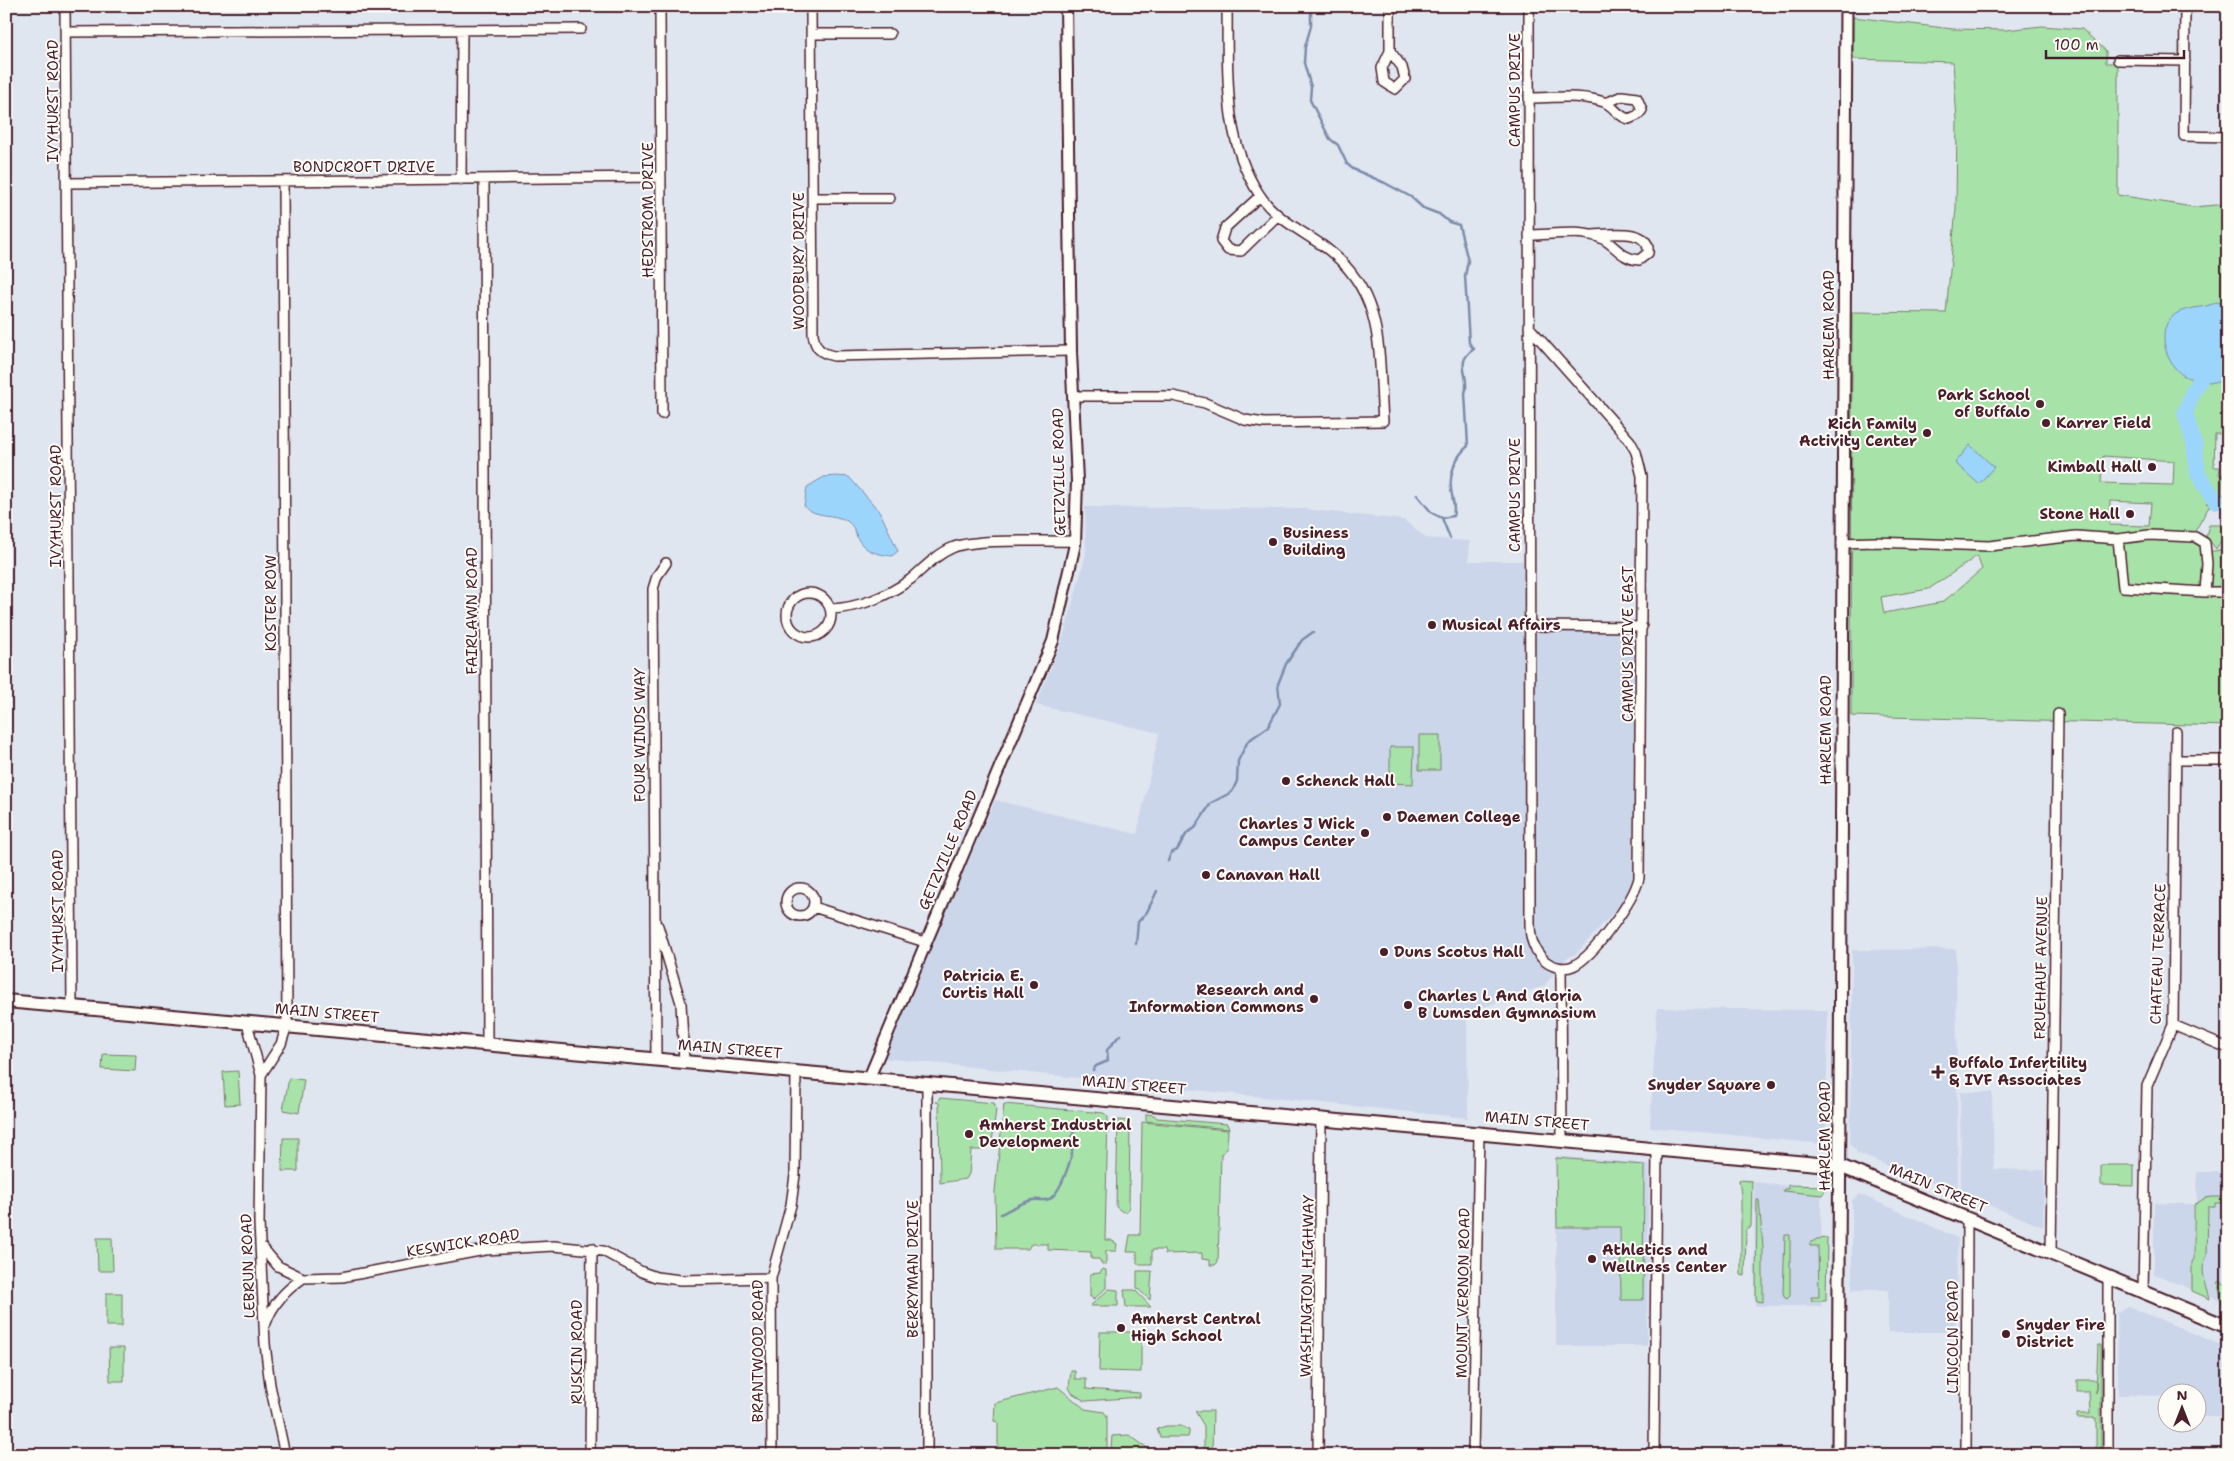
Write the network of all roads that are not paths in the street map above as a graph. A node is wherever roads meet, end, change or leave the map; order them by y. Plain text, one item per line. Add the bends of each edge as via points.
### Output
1 (65, 6) edge
2 (660, 6) edge
3 (812, 6) edge
4 (1066, 6) edge
5 (1227, 6) edge
6 (1390, 6) edge
7 (1529, 6) edge
8 (1846, 6) edge
9 (2185, 6) edge
10 (581, 29) dead end
11 (462, 30) junction
12 (67, 32) junction
13 (812, 34) junction
14 (890, 34) dead end
15 (1390, 51) dead end
16 (2118, 60) dead end
17 (2185, 61) junction
18 (1529, 98) junction
19 (1606, 103) dead end
20 (2228, 137) edge
21 (662, 177) junction
22 (484, 179) junction
23 (461, 180) junction
24 (283, 181) junction
25 (67, 184) junction
26 (1260, 196) junction
27 (812, 198) junction
28 (890, 198) dead end
29 (1278, 215) junction
30 (1529, 235) junction
31 (1589, 235) junction
32 (1529, 326) junction
33 (1071, 351) junction
34 (1073, 396) junction
35 (662, 414) dead end
36 (2118, 539) junction
37 (1075, 541) junction
38 (1842, 543) junction
39 (666, 563) dead end
40 (2205, 592) junction
41 (2228, 592) edge
42 (830, 609) junction
43 (1529, 626) junction
44 (1642, 627) junction
45 (2058, 714) dead end
46 (2176, 732) dead end
47 (2176, 760) junction
48 (2228, 760) edge
49 (813, 907) dead end
50 (655, 911) junction
51 (925, 942) junction
52 (1561, 968) junction
53 (6, 1001) edge
54 (72, 1006) junction
55 (247, 1023) junction
56 (287, 1026) junction
57 (2173, 1026) junction
58 (487, 1044) junction
59 (2228, 1048) edge
60 (656, 1059) junction
61 (684, 1061) junction
62 (796, 1071) junction
63 (261, 1075) junction
64 (869, 1078) junction
65 (927, 1083) junction
66 (1321, 1118) junction
67 (1479, 1132) junction
68 (1562, 1140) junction
69 (1657, 1149) junction
70 (1840, 1166) junction
71 (1967, 1218) junction
72 (260, 1245) junction
73 (592, 1248) junction
74 (2051, 1253) junction
75 (2108, 1277) junction
76 (303, 1278) junction
77 (772, 1278) junction
78 (2143, 1292) junction
79 (2228, 1327) edge
80 (264, 1329) junction
81 (284, 1455) edge
82 (590, 1455) edge
83 (772, 1455) edge
84 (928, 1455) edge
85 (1318, 1455) edge
86 (1473, 1455) edge
87 (1654, 1455) edge
88 (1838, 1455) edge
89 (1966, 1455) edge
90 (2108, 1455) edge

1 - 12 street, IVYHURST ROAD
2 - 21 street, HEDSTROM DRIVE
3 - 13 street, WOODBURY DRIVE
4 - 33 street, GETZVILLE ROAD
5 - 26 street via 1230,115 1238,152
6 - 15 street
7 - 18 street, CAMPUS DRIVE
8 - 38 main road, HARLEM ROAD
9 - 17 street
10 - 11 street
11 - 12 street
11 - 23 street
12 - 25 street, IVYHURST ROAD
13 - 14 street
13 - 27 street, WOODBURY DRIVE
16 - 17 street
17 - 20 street via 2184,136
18 - 19 street via 1586,98
18 - 30 street, CAMPUS DRIVE
21 - 22 street, BONDCROFT DRIVE
21 - 35 street, HEDSTROM DRIVE
22 - 23 street, BONDCROFT DRIVE
22 - 58 street, FAIRLAWN ROAD
23 - 24 street, BONDCROFT DRIVE
24 - 25 street, BONDCROFT DRIVE
24 - 56 street, KOSTER ROW
25 - 54 street, IVYHURST ROAD
26 - 29 street
26 - 29 street via 1225,228 1221,241 1228,250 1241,251
27 - 28 street
27 - 33 street, WOODBURY DRIVE via 813,334 815,345 824,354
29 - 34 street via 1329,250 1364,293 1380,341 1383,421 1264,424 1205,403 1173,396
30 - 31 street
30 - 32 street, CAMPUS DRIVE
31 - 31 street via 1604,239 1632,260 1648,254 1645,239 1636,236
32 - 43 street, CAMPUS DRIVE
32 - 44 street, CAMPUS DRIVE EAST via 1615,421 1636,452 1642,486
33 - 34 street, GETZVILLE ROAD
34 - 37 street, GETZVILLE ROAD
36 - 38 street via 2076,536 1989,546
36 - 40 street via 2123,588
36 - 40 street via 2149,535 2202,539 2206,543 2207,559
37 - 42 street via 980,543 954,547 894,590 848,608
37 - 51 street, GETZVILLE ROAD via 1054,641
38 - 70 main road, HARLEM ROAD
39 - 50 street, FOUR WINDS WAY via 653,590
40 - 41 street
42 - 42 street via 822,597 808,593 794,599 788,620 795,632 815,636 827,628
43 - 44 street
43 - 52 street, CAMPUS DRIVE via 1530,933 1536,952 1546,962
44 - 52 street, CAMPUS DRIVE EAST via 1639,878 1632,898 1595,946 1574,966
45 - 74 street, FRUEHAUF AVENUE
46 - 47 street, CHATEAU TERRACE
47 - 48 street
47 - 57 street, CHATEAU TERRACE
49 - 51 street
50 - 60 street, FOUR WINDS WAY
50 - 61 street, FOUR WINDS WAY via 681,1003
51 - 64 street, GETZVILLE ROAD
52 - 68 street
53 - 54 main road, MAIN STREET
54 - 55 main road, MAIN STREET
55 - 56 main road, MAIN STREET
55 - 63 street, LEBRUN ROAD
56 - 58 main road, MAIN STREET
56 - 63 street via 281,1044
57 - 59 street
57 - 78 street, CHATEAU TERRACE via 2147,1086
58 - 60 main road, MAIN STREET
60 - 61 main road, MAIN STREET
61 - 62 main road, MAIN STREET
62 - 64 main road, MAIN STREET
62 - 77 street, BRANTWOOD ROAD via 794,1183
63 - 72 street, LEBRUN ROAD
64 - 65 main road, MAIN STREET
65 - 66 main road, MAIN STREET
65 - 84 street, BERRYMAN DRIVE
66 - 67 main road, MAIN STREET
66 - 85 street, WASHINGTON HIGHWAY
67 - 68 main road, MAIN STREET
67 - 86 street, MOUNT VERNON ROAD
68 - 69 main road, MAIN STREET
69 - 70 main road, MAIN STREET
69 - 87 street
70 - 71 main road, MAIN STREET
70 - 88 main road, HARLEM ROAD
71 - 74 main road, MAIN STREET
71 - 89 street, LINCOLN ROAD
72 - 76 street, KESWICK ROAD via 278,1266
72 - 80 street, LEBRUN ROAD
73 - 76 street, KESWICK ROAD via 516,1246 342,1277
73 - 77 street, KESWICK ROAD via 656,1277 681,1280
73 - 82 street, RUSKIN ROAD
74 - 75 main road, MAIN STREET
75 - 78 main road, MAIN STREET
75 - 90 street
76 - 80 street via 278,1300
77 - 83 street, BRANTWOOD ROAD
78 - 79 main road, MAIN STREET
80 - 81 street, LEBRUN ROAD via 270,1385

